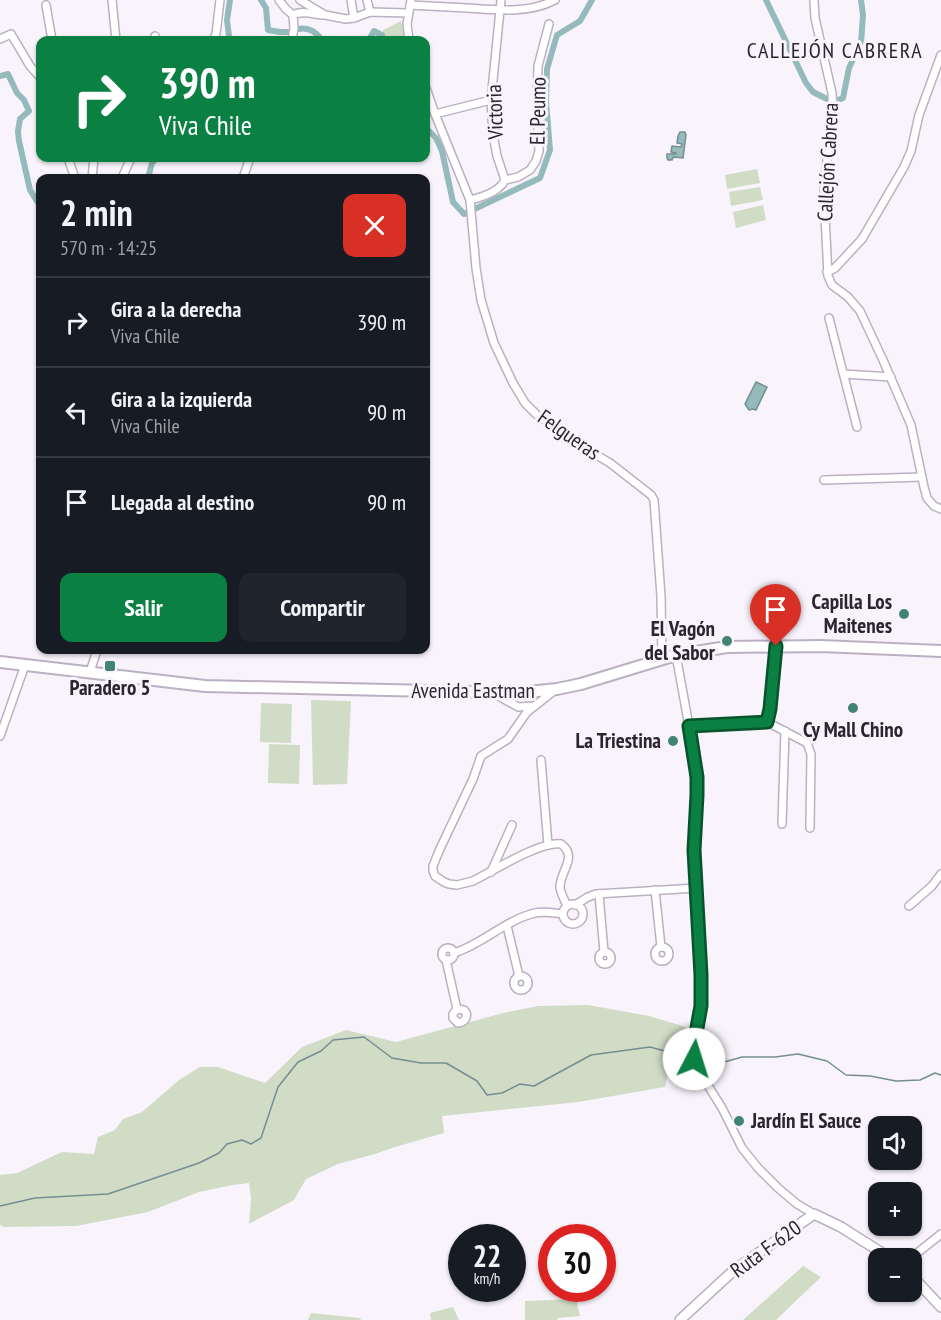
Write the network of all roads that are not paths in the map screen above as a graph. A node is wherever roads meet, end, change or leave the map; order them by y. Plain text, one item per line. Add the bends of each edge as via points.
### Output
1 (112, 0) edge
2 (220, 0) edge
3 (279, 0) edge
4 (351, 0) edge
5 (367, 0) edge
6 (501, 0) edge
7 (814, 0) edge
8 (303, 1) edge
9 (554, 1) edge
10 (410, 2) edge
11 (46, 5) dead end
12 (501, 10) junction
13 (370, 12) junction
14 (408, 13) junction
15 (292, 15) junction
16 (326, 15) junction
17 (354, 18) junction
18 (549, 24) dead end
19 (51, 36) edge
20 (116, 36) edge
21 (215, 36) edge
22 (293, 36) edge
23 (408, 36) edge
24 (0, 39) edge
25 (941, 55) edge
26 (36, 73) edge
27 (430, 100) edge
28 (491, 100) junction
29 (435, 114) junction
30 (505, 180) junction
31 (470, 202) junction
32 (827, 272) junction
33 (829, 318) dead end
34 (844, 374) junction
35 (891, 377) junction
36 (857, 427) dead end
37 (922, 477) junction
38 (824, 480) dead end
39 (941, 509) edge
40 (776, 646) junction
41 (941, 651) edge
42 (96, 654) edge
43 (676, 655) junction
44 (662, 660) junction
45 (0, 662) edge
46 (25, 665) junction
47 (90, 672) junction
48 (557, 688) junction
49 (493, 693) junction
50 (512, 705) junction
51 (536, 705) junction
52 (519, 722) junction
53 (767, 722) junction
54 (689, 726) junction
55 (785, 731) junction
56 (0, 736) edge
57 (541, 760) dead end
58 (782, 824) dead end
59 (512, 825) dead end
60 (810, 828) dead end
61 (548, 844) junction
62 (490, 872) junction
63 (941, 874) edge
64 (697, 888) junction
65 (655, 890) junction
66 (599, 894) junction
67 (575, 905) junction
68 (567, 906) junction
69 (909, 906) dead end
70 (563, 914) junction
71 (507, 926) junction
72 (661, 947) dead end
73 (604, 952) dead end
74 (519, 976) dead end
75 (457, 1009) dead end
76 (814, 1214) junction
77 (941, 1234) edge
78 (874, 1248) edge
79 (922, 1249) edge
80 (922, 1287) edge
81 (941, 1307) edge
82 (680, 1320) edge

1 - 20 street
2 - 21 street
3 - 15 street
4 - 17 street
5 - 13 street
6 - 12 street, Victoria
7 - 32 street, Callejón Cabrera via 833,112 824,195
8 - 16 street
9 - 12 street
10 - 12 street
10 - 14 street
11 - 19 street
12 - 28 street, Victoria
13 - 14 street
13 - 17 street
14 - 23 street
15 - 16 street
15 - 22 street
16 - 17 street
18 - 30 street, El Peumo via 538,66 539,151 530,170
24 - 26 street via 11,34
25 - 32 street via 904,167 862,239
27 - 29 street
28 - 29 street
28 - 30 street, Victoria via 493,135
29 - 31 street
30 - 31 street via 500,188
31 - 44 street, Felgueras via 485,315 520,396 543,420 610,464 654,500 662,596
32 - 35 street via 832,285 860,311
33 - 34 street
34 - 35 street
34 - 36 street
35 - 37 street via 910,425
37 - 38 street
37 - 39 street via 927,498
40 - 41 main road, Avenida Eastman
40 - 43 main road, Avenida Eastman via 727,647
40 - 53 street
42 - 47 street
43 - 44 main road, Avenida Eastman
43 - 54 street
44 - 48 main road, Avenida Eastman
45 - 46 main road, Avenida Eastman
46 - 47 main road, Avenida Eastman
46 - 56 street
47 - 49 main road, Avenida Eastman via 205,686
48 - 49 main road, Avenida Eastman
48 - 51 street
49 - 50 street
50 - 51 street
50 - 52 street
51 - 52 street
52 - 62 street via 508,739 481,756 433,866 435,876 457,885
53 - 54 street
53 - 55 street
54 - 64 street via 697,777
55 - 58 street
55 - 60 street via 810,748
57 - 61 street
59 - 62 street
61 - 62 street
61 - 68 street via 561,844 568,854 560,887
63 - 69 street
64 - 65 street
64 - 76 street via 701,1006 694,1059 742,1148 778,1188
65 - 66 street
65 - 72 street
66 - 67 street
66 - 73 street
67 - 68 street
67 - 70 street via 582,910 579,921 567,922
68 - 70 street
70 - 71 street via 535,913
71 - 74 street
71 - 75 street via 463,950 443,950 441,956 446,960
76 - 78 street, Ruta F-620
76 - 82 street, Ruta F-620 via 733,1271
77 - 79 street
80 - 81 street

